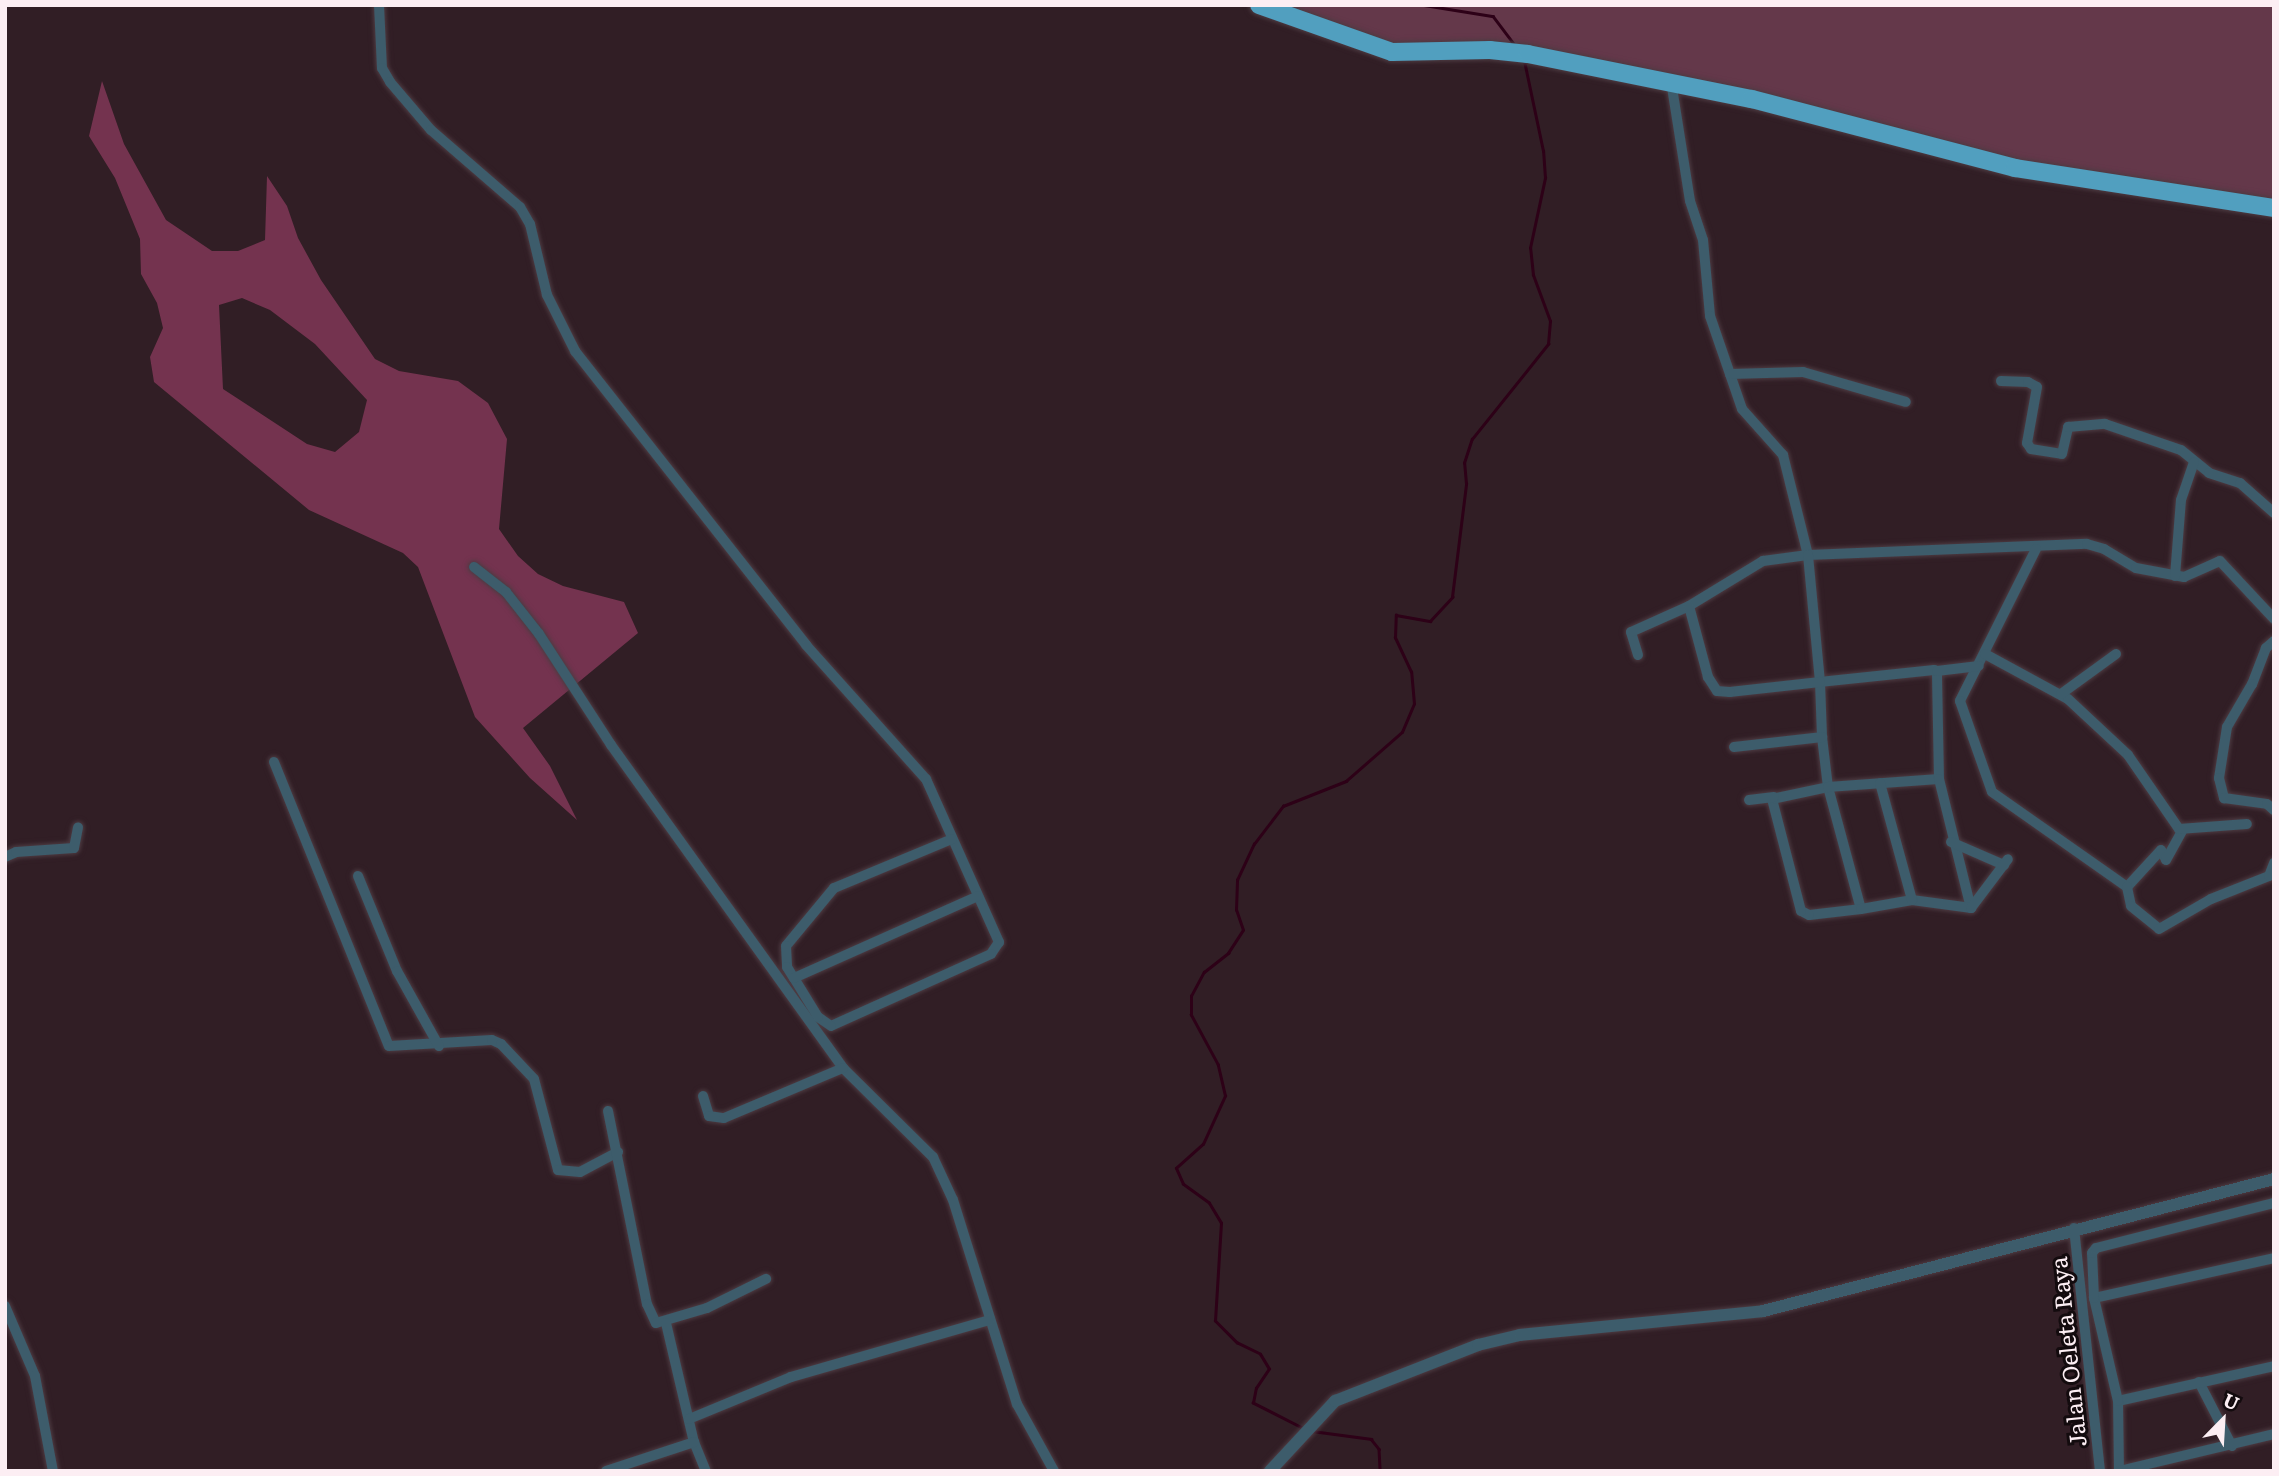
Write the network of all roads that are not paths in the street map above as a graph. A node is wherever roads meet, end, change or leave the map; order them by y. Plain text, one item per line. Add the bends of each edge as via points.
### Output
1 (379, 5) edge
2 (1259, 5) edge
3 (1671, 81) junction
4 (2274, 208) edge
5 (1730, 374) junction
6 (2001, 381) dead end
7 (1906, 402) dead end
8 (2194, 461) junction
9 (2274, 513) edge
10 (2036, 549) junction
11 (1808, 555) junction
12 (474, 566) dead end
13 (2175, 576) junction
14 (1689, 606) junction
15 (2274, 620) edge
16 (2274, 641) edge
17 (1985, 653) junction
18 (2116, 654) dead end
19 (1638, 655) dead end
20 (1979, 666) junction
21 (1937, 671) junction
22 (1820, 682) junction
23 (2062, 694) junction
24 (1822, 737) junction
25 (1734, 747) dead end
26 (274, 762) dead end
27 (1939, 779) junction
28 (1880, 783) junction
29 (1828, 787) junction
30 (1774, 797) junction
31 (1748, 800) dead end
32 (2274, 810) edge
33 (2247, 824) dead end
34 (78, 827) dead end
35 (2182, 831) junction
36 (952, 839) junction
37 (1951, 842) junction
38 (5, 857) edge
39 (2274, 863) edge
40 (358, 876) dead end
41 (2127, 887) junction
42 (978, 896) junction
43 (1912, 901) junction
44 (1971, 908) junction
45 (1861, 909) junction
46 (794, 978) junction
47 (439, 1046) junction
48 (843, 1068) junction
49 (703, 1096) dead end
50 (608, 1111) dead end
51 (618, 1152) junction
52 (2274, 1180) edge
53 (2274, 1203) edge
54 (2074, 1228) junction
55 (2274, 1258) edge
56 (766, 1279) dead end
57 (2094, 1298) junction
58 (5, 1306) edge
59 (990, 1320) junction
60 (666, 1323) junction
61 (2274, 1366) edge
62 (2199, 1382) junction
63 (2118, 1401) junction
64 (689, 1419) junction
65 (2274, 1434) edge
66 (694, 1442) junction
67 (2232, 1446) junction
68 (53, 1471) edge
69 (606, 1471) edge
70 (706, 1471) edge
71 (1054, 1471) edge
72 (1270, 1471) edge
73 (2099, 1471) edge
74 (2119, 1471) edge

1 - 36 street via 381,59 390,82 431,130 526,216 547,295 587,369 806,645 918,769
2 - 3 highway via 1392,52 1520,52
3 - 4 highway via 1813,113 2015,168
3 - 5 street via 1690,201 1703,240 1710,316
5 - 7 street via 1803,372
5 - 11 street via 1746,418 1783,455
6 - 8 street via 2037,387 2026,443 2031,449 2062,454 2068,427 2105,424 2181,450
8 - 9 street via 2208,473 2240,483
8 - 13 street via 2181,500
10 - 11 street via 1862,550
10 - 13 street via 2094,545 2136,568
10 - 17 street
11 - 14 street via 1763,561
11 - 22 street
12 - 48 street via 506,592 539,634 611,745
13 - 15 street via 2194,574 2220,561
14 - 19 street via 1631,632
14 - 22 street via 1708,677 1717,691
16 - 32 street via 2266,648 2227,727 2220,778 2224,798 2267,804
17 - 20 street
17 - 23 street
18 - 23 street
20 - 21 street
20 - 41 street via 1960,701 1992,792
21 - 22 street
21 - 27 street
22 - 24 street
23 - 35 street via 2128,755 2163,811
24 - 25 street
24 - 29 street
26 - 47 street via 387,1043 398,1048
27 - 28 street
27 - 37 street
28 - 29 street
28 - 43 street
29 - 30 street
29 - 45 street
30 - 31 street
30 - 45 street via 1771,803 1801,911 1809,915
33 - 35 street
34 - 38 street via 74,848 16,852
35 - 41 street via 2166,859 2161,850
36 - 42 street
36 - 46 street via 834,888 786,946 787,968
37 - 44 street
37 - 44 street via 2006,862
39 - 41 street via 2269,876 2211,900 2159,929 2132,906
40 - 47 street via 397,971
42 - 46 street
42 - 46 street via 999,942 996,951 831,1026 818,1017
43 - 44 street
43 - 45 street
47 - 51 street via 492,1040 517,1057 534,1079 555,1163 564,1173 580,1172
48 - 49 street via 724,1118 709,1116
48 - 59 street via 933,1157 953,1200
50 - 51 street
51 - 60 street via 649,1311 656,1323
52 - 54 street
53 - 57 street via 2096,1248 2091,1258
54 - 72 street via 1926,1273 1763,1311 1520,1335 1478,1345 1361,1388 1320,1414
54 - 73 street, Jalan Oeleta Raya
55 - 57 street
56 - 60 street
57 - 63 street
58 - 68 street via 36,1376
59 - 64 street via 791,1377
59 - 71 street via 1017,1404
60 - 64 street
61 - 62 street
62 - 63 street
62 - 67 street
63 - 74 street
64 - 66 street
65 - 67 street
66 - 69 street
66 - 70 street
67 - 74 street

